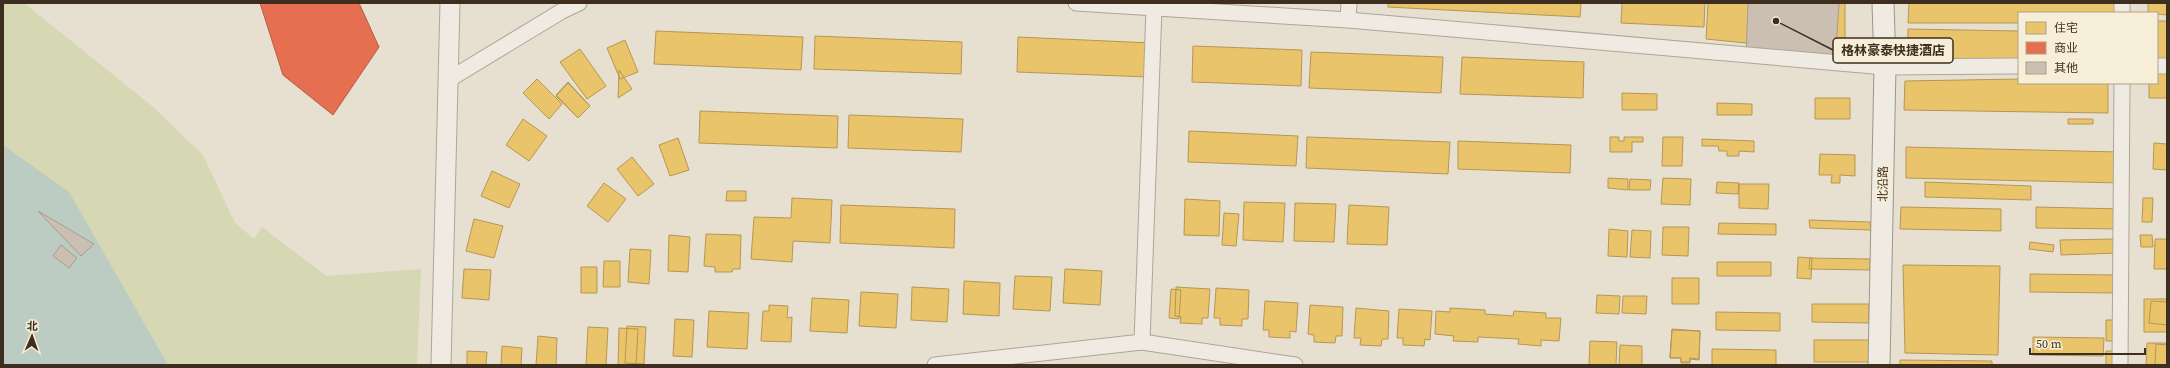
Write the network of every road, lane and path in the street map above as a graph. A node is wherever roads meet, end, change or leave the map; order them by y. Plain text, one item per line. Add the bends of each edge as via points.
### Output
1 (450, 3) edge
2 (579, 3) edge
3 (1076, 3) edge
4 (1349, 3) edge
5 (1883, 3) edge
6 (1154, 8) junction
7 (1348, 20) junction
8 (2018, 66) edge
9 (1885, 67) junction
10 (448, 80) junction
11 (2122, 84) edge
12 (1142, 342) junction
13 (440, 365) edge
14 (935, 365) edge
15 (1295, 365) edge
16 (1879, 365) edge
17 (2120, 365) edge

1 - 10 street
2 - 10 street
3 - 6 street
4 - 7 street
5 - 9 main road, 北沿路
6 - 7 street
6 - 12 street
7 - 9 street
8 - 9 street
9 - 16 main road, 北沿路
10 - 13 street
11 - 17 street
12 - 14 street
12 - 15 street

